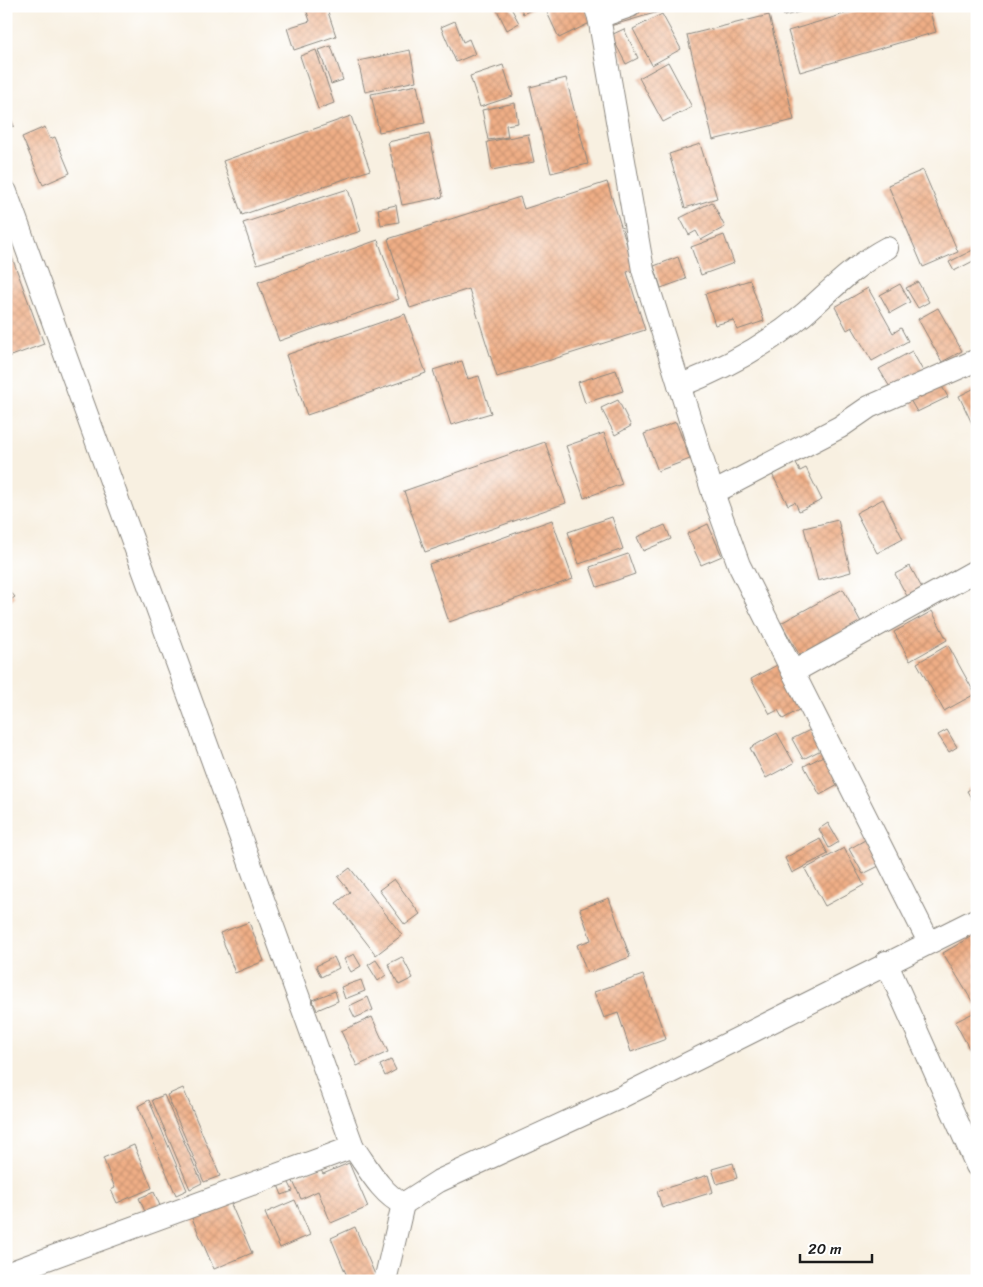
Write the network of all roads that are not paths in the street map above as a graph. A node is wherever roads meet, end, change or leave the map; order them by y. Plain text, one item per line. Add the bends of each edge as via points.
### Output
1 (630, 6) edge
2 (597, 11) edge
3 (6, 192) edge
4 (887, 248) dead end
5 (977, 360) edge
6 (679, 386) junction
7 (713, 493) junction
8 (977, 570) edge
9 (793, 672) junction
10 (977, 919) edge
11 (929, 942) junction
12 (886, 962) junction
13 (353, 1148) junction
14 (977, 1166) edge
15 (403, 1204) junction
16 (6, 1274) edge
17 (385, 1281) edge

1 - 2 street
2 - 6 street via 643,270
3 - 13 street
4 - 6 street via 854,270 780,331 705,376
5 - 7 street via 869,407 840,427
6 - 7 street
7 - 9 street via 739,565
8 - 9 street
9 - 11 street
10 - 11 street
11 - 12 street
12 - 14 street
12 - 15 street via 621,1097 439,1181
13 - 15 street via 384,1190 393,1200
13 - 16 street
15 - 17 street

